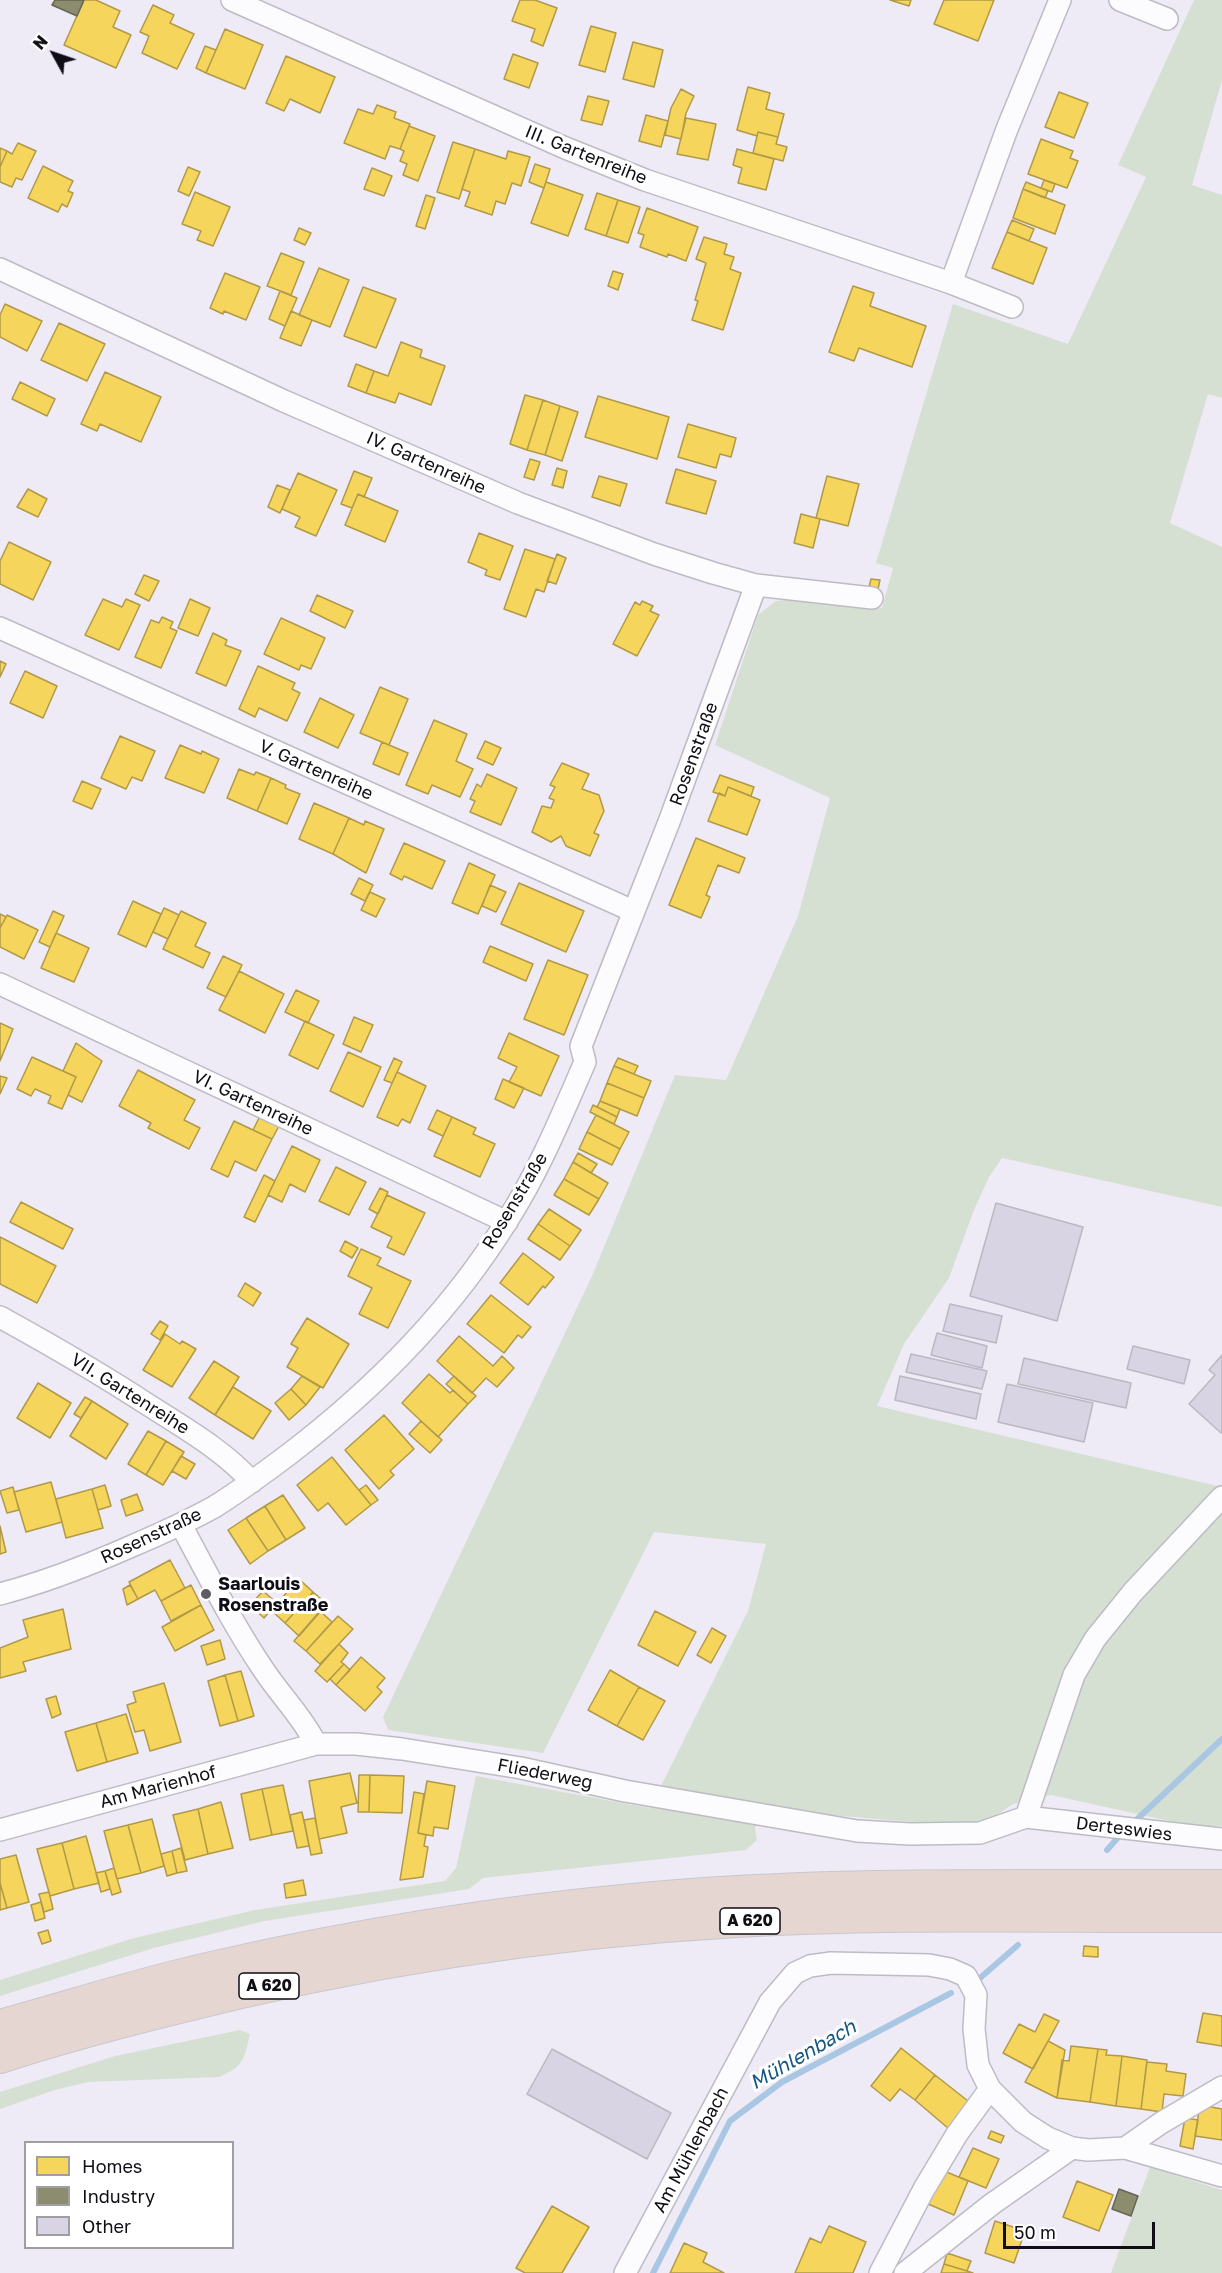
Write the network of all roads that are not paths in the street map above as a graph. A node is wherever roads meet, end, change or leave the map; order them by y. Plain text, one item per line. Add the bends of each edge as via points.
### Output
1 (231, 0) edge
2 (1060, 0) edge
3 (1119, 0) edge
4 (1167, 19) dead end
5 (0, 268) edge
6 (951, 283) junction
7 (1012, 307) dead end
8 (756, 585) junction
9 (872, 598) dead end
10 (0, 628) edge
11 (633, 911) junction
12 (0, 984) edge
13 (507, 1222) junction
14 (0, 1317) edge
15 (252, 1482) junction
16 (1222, 1497) edge
17 (181, 1525) junction
18 (0, 1594) edge
19 (316, 1744) junction
20 (1026, 1817) junction
21 (0, 1830) edge
22 (1222, 1839) edge
23 (1222, 1886) edge
24 (1222, 1916) edge
25 (4, 2025) edge
26 (0, 2057) edge
27 (1222, 2087) edge
28 (990, 2089) junction
29 (1072, 2148) junction
30 (1125, 2148) junction
31 (1222, 2176) edge
32 (625, 2273) edge
33 (880, 2273) edge
34 (905, 2273) edge

1 - 6 street, III. Gartenreihe via 645,180
2 - 6 street via 1007,129
3 - 4 street
5 - 8 street, IV. Gartenreihe via 284,401 518,503 654,554
6 - 7 street, III. Gartenreihe
8 - 9 street, IV. Gartenreihe
8 - 11 street, Rosenstraße
10 - 11 street, V. Gartenreihe
11 - 13 street, Rosenstraße via 581,1046 585,1062 540,1163
12 - 13 street, VI. Gartenreihe
13 - 15 street, Rosenstraße via 433,1321 372,1386
14 - 15 street, VII. Gartenreihe via 211,1444
15 - 17 street, Rosenstraße
16 - 20 street via 1133,1592 1095,1639 1074,1675
17 - 18 street, Rosenstraße via 38,1584
17 - 19 street via 263,1670
19 - 20 street, Fliederweg via 402,1749 521,1768 625,1791 857,1831 980,1833
19 - 21 street, Am Marienhof
20 - 22 street, Derteswies
23 - 25 highway, A 620 via 844,1888 633,1900 470,1919 333,1942 202,1970
24 - 26 highway, A 620 via 958,1916 739,1921 638,1929 340,1971 109,2025
27 - 30 street
28 - 29 street via 1023,2122
28 - 32 street, Am Mühlenbach via 978,2066 976,1995 966,1976 929,1965 831,1963 795,1973 770,2002
28 - 33 street via 924,2188
29 - 30 street
29 - 34 street via 992,2204
30 - 31 street

